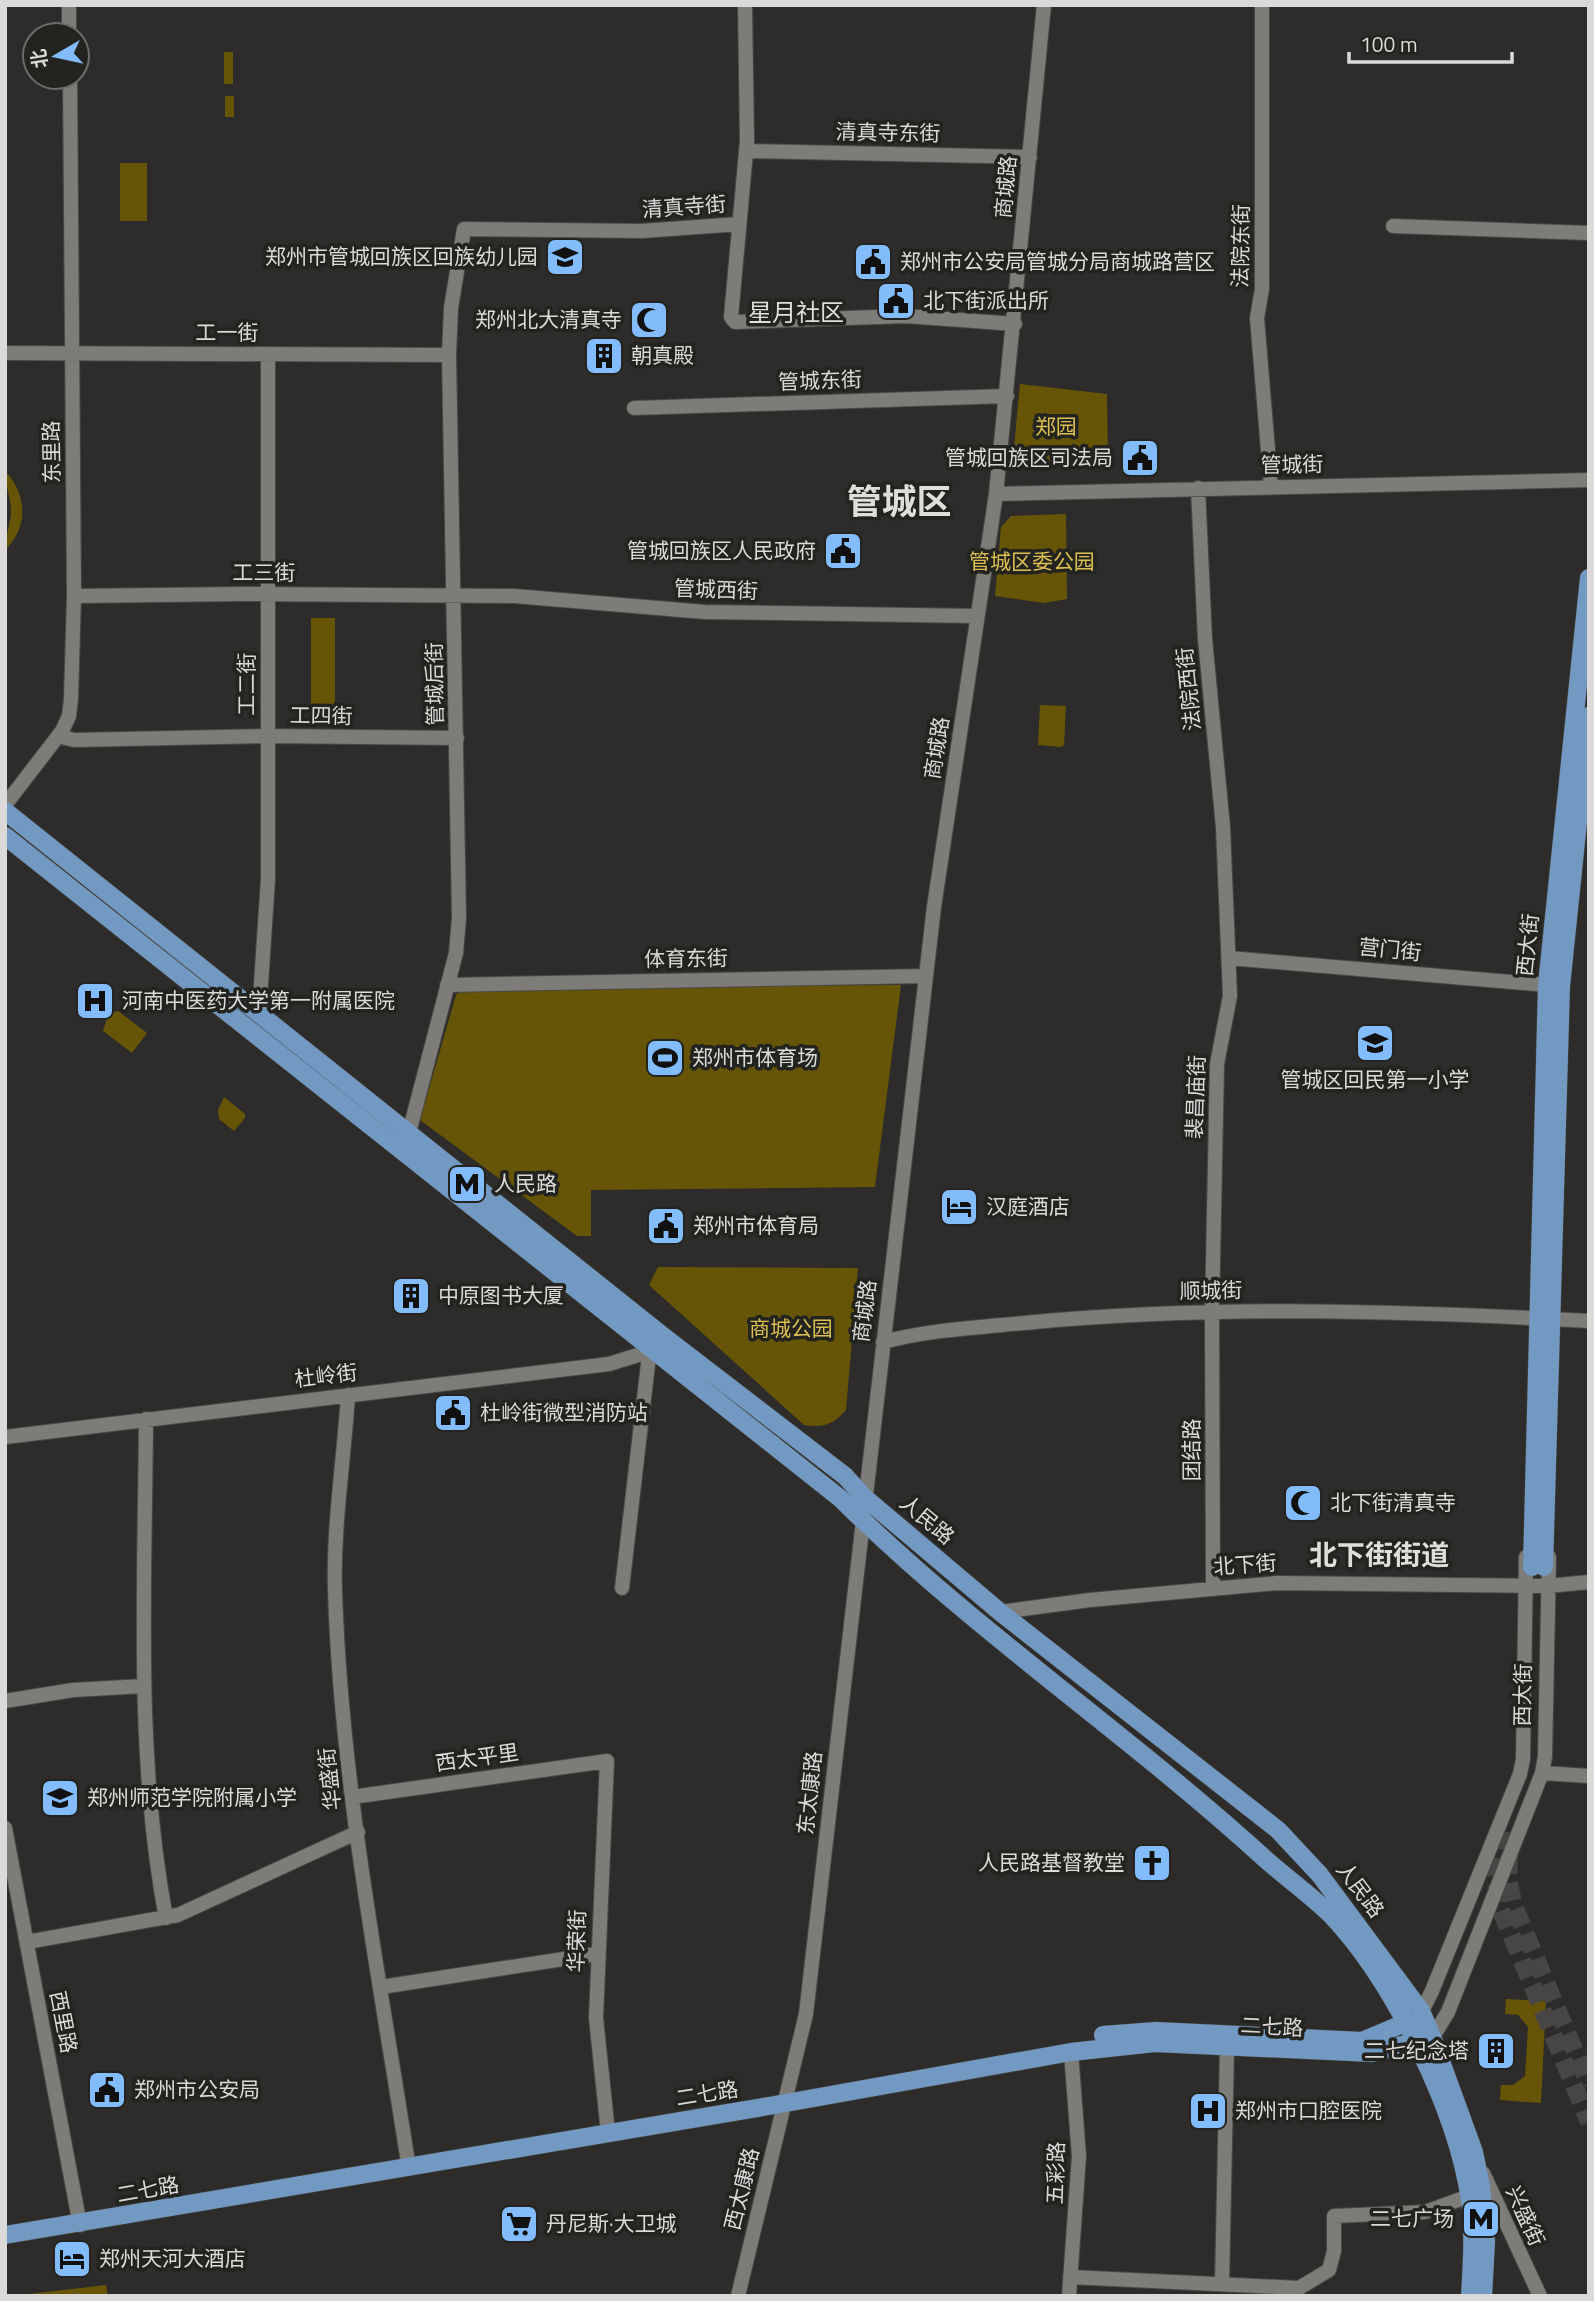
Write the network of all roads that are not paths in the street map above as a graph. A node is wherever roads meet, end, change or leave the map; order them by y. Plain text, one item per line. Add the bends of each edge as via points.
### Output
1 (745, 5) edge
2 (1044, 5) edge
3 (1262, 5) edge
4 (70, 91) edge
5 (746, 151) junction
6 (1030, 157) junction
7 (739, 225) junction
8 (1394, 226) dead end
9 (464, 229) joint
10 (1589, 233) edge
11 (1015, 324) junction
12 (5, 353) edge
13 (72, 354) junction
14 (268, 354) junction
15 (449, 355) junction
16 (1007, 396) junction
17 (634, 408) dead end
18 (1589, 480) edge
19 (1271, 486) junction
20 (1198, 488) junction
21 (996, 494) junction
22 (1589, 578) edge
23 (268, 594) junction
24 (74, 596) junction
25 (454, 596) junction
26 (976, 616) junction
27 (1588, 728) edge
28 (58, 736) junction
29 (268, 736) junction
30 (457, 738) junction
31 (5, 805) edge
32 (5, 811) edge
33 (5, 836) edge
34 (1226, 886) joint
35 (1228, 958) junction
36 (925, 976) junction
37 (447, 985) junction
38 (1547, 985) junction
39 (259, 1014) junction
40 (409, 1133) junction
41 (1212, 1312) junction
42 (1543, 1318) junction
43 (1589, 1321) edge
44 (663, 1336) junction
45 (883, 1342) junction
46 (651, 1351) junction
47 (348, 1395) junction
48 (146, 1419) junction
49 (5, 1437) edge
50 (864, 1497) junction
51 (861, 1519) junction
52 (1538, 1567) dead end
53 (1589, 1582) edge
54 (1537, 1586) junction
55 (622, 1588) dead end
56 (1213, 1588) junction
57 (1000, 1612) junction
58 (145, 1686) junction
59 (5, 1701) edge
60 (607, 1761) joint
61 (1542, 1773) junction
62 (1589, 1776) edge
63 (352, 1797) junction
64 (5, 1828) edge
65 (358, 1832) junction
66 (166, 1918) junction
67 (27, 1942) junction
68 (597, 1954) junction
69 (381, 1987) junction
70 (1414, 2017) junction
71 (1424, 2038) junction
72 (1227, 2048) junction
73 (1071, 2052) junction
74 (787, 2098) junction
75 (607, 2123) junction
76 (1474, 2152) junction
77 (407, 2156) junction
78 (1469, 2196) junction
79 (79, 2220) junction
80 (5, 2226) edge
81 (5, 2235) edge
82 (1070, 2277) junction
83 (1222, 2284) junction
84 (738, 2296) edge
85 (1069, 2296) edge
86 (1470, 2296) edge
87 (1483, 2296) edge
88 (1540, 2296) edge

1 - 5 street
2 - 6 street, 商城路
3 - 19 street, 法院东街 via 1262,289 1257,318
4 - 13 street, 东里路
5 - 6 street, 清真寺东街
5 - 7 street
6 - 11 street, 商城路
7 - 9 street, 清真寺街 via 642,231
7 - 11 street, 清真寺街 via 730,313 735,321 906,316
8 - 10 street
9 - 15 street, 管城后街 via 451,308
11 - 16 street, 商城路
12 - 13 street, 工一街
13 - 14 street, 工一街
13 - 24 street, 东里路
14 - 15 street, 工一街
14 - 23 street, 工二街
15 - 25 street, 管城后街
16 - 17 street, 管城东街
16 - 21 street, 商城路
18 - 19 street, 管城街
19 - 20 street, 管城街
20 - 21 street, 管城街
20 - 34 street, 法院西街 via 1205,639
21 - 26 street, 商城路
22 - 38 main road, 西大街
23 - 24 street, 工三街
23 - 25 street, 工三街
23 - 29 street, 工二街
24 - 28 street, 东里路 via 71,699 69,716
25 - 26 street, 管城西街 via 514,596 705,612
25 - 30 street, 管城后街
26 - 36 street, 商城路
27 - 42 main road, 西大街 via 1560,986
28 - 29 street, 工四街 via 74,740
28 - 31 street, 东里路
29 - 30 street, 工四街
29 - 39 street, 工二街 via 268,879
30 - 37 street, 管城后街 via 460,894 456,953
32 - 39 main road, 人民路
33 - 46 main road, 人民路
34 - 35 street, 裴昌庙街
35 - 38 street, 营门街
35 - 41 street, 裴昌庙街 via 1230,996 1217,1064
36 - 37 street, 体育东街
36 - 45 street, 商城路
37 - 40 street, 管城后街
38 - 42 main road, 西大街
39 - 40 main road, 人民路
40 - 44 main road, 人民路
41 - 42 street, 顺城街
41 - 45 street, 顺城街 via 920,1332
41 - 56 street, 团结路
42 - 43 street, 顺城街
42 - 52 main road, 西大街
42 - 54 street, 西大街 via 1531,1341
42 - 54 street, 西大街 via 1555,1340
44 - 46 street
44 - 50 main road, 人民路 via 845,1476
45 - 50 street, 商城路
46 - 47 street, 杜岭街 via 609,1364
46 - 51 main road, 人民路
46 - 55 street
47 - 48 street, 杜岭街
47 - 63 street, 华盛街 via 335,1593
48 - 49 street, 杜岭街
48 - 58 street
50 - 51 street, 东太康路
50 - 57 main road, 人民路
51 - 70 main road, 人民路 via 1332,1916
51 - 74 street, 东太康路 via 806,2014
53 - 54 street, 北下街
54 - 56 street, 北下街 via 1278,1583
54 - 61 street, 西大街
54 - 70 street, 西大街 via 1520,1774 1432,1991
56 - 57 street, 北下街
57 - 70 main road, 人民路 via 1287,1838 1313,1865
58 - 59 street
58 - 66 street via 151,1818
60 - 63 street, 西太平里
60 - 68 street, 华荣街
61 - 62 street
61 - 71 street, 西大街 via 1448,2012
63 - 65 street, 华盛街
64 - 67 street, 西里路
65 - 66 street
65 - 69 street, 华盛街
66 - 67 street
67 - 79 street, 西里路
68 - 69 street
68 - 75 street, 华荣街 via 596,2018
69 - 77 street, 华盛街
70 - 71 main road
70 - 74 main road, 二七路 via 1362,2041 1120,2033
71 - 72 main road, 二七路 via 1372,2053
71 - 76 main road
71 - 78 main road
72 - 73 main road, 二七路 via 1154,2043
72 - 83 street
73 - 74 main road, 二七路
73 - 82 street, 五彩路 via 1079,2156
74 - 75 main road, 二七路
74 - 79 main road, 二七路
74 - 84 street, 西太康路
75 - 77 main road, 二七路
76 - 87 main road via 1485,2213
76 - 88 street, 兴盛街
77 - 79 main road, 二七路
78 - 83 street via 1425,2212 1334,2216 1329,2270 1299,2288
78 - 86 main road via 1473,2243
79 - 80 main road, 二七路
79 - 81 main road, 二七路
82 - 83 street
82 - 85 street, 五彩路

